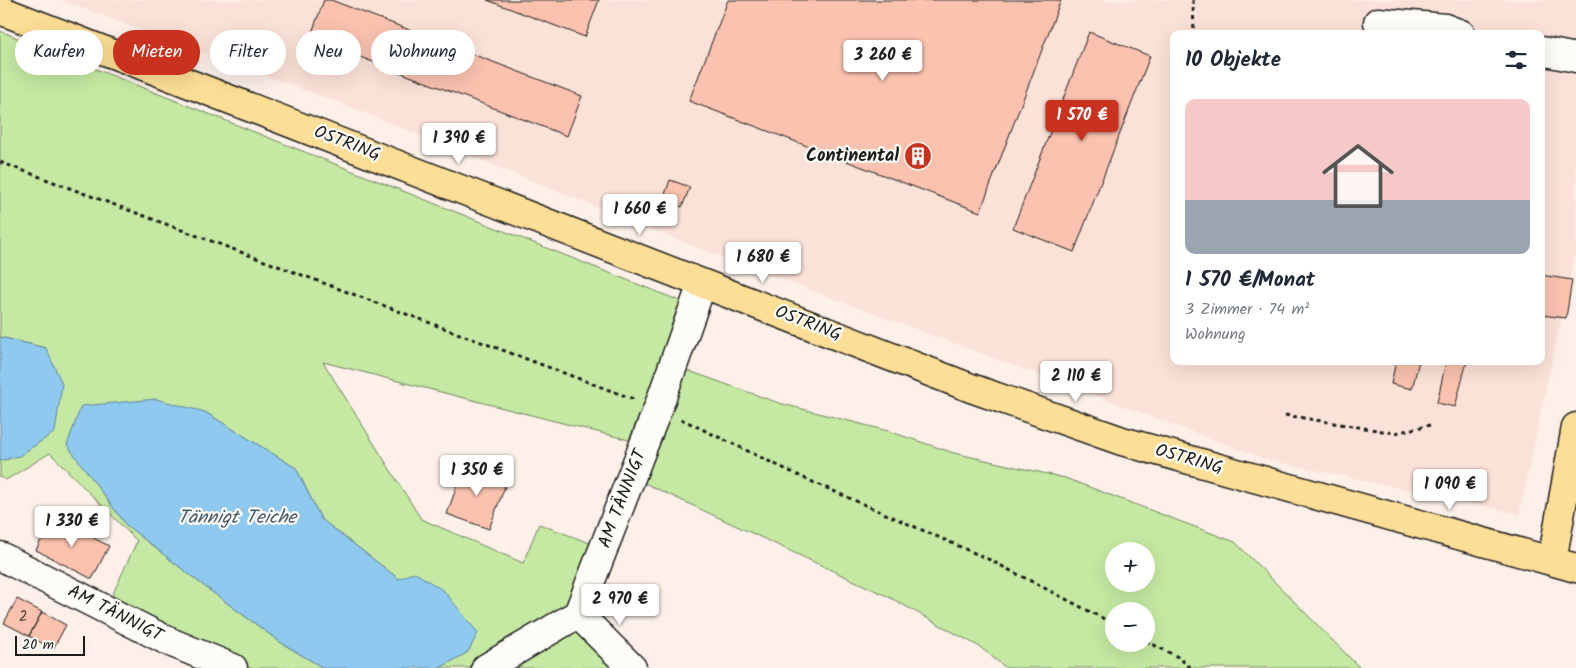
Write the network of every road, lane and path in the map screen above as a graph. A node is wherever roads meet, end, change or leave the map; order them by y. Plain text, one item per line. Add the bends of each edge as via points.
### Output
1 (1193, 0) edge
2 (0, 10) edge
3 (1378, 22) dead end
4 (1194, 30) edge
5 (1450, 30) edge
6 (1545, 52) edge
7 (1576, 58) edge
8 (0, 162) edge
9 (702, 284) junction
10 (658, 408) junction
11 (1285, 415) dead end
12 (1430, 424) dead end
13 (1576, 427) edge
14 (0, 556) edge
15 (1564, 565) edge
16 (578, 614) junction
17 (1105, 619) edge
18 (1155, 646) edge
19 (233, 668) edge
20 (486, 668) edge
21 (632, 668) edge
22 (1191, 668) edge

1 - 4 path
2 - 9 main road, OSTRING
3 - 5 street
6 - 7 street
8 - 10 path
9 - 10 street, AM TÄNNIGT
9 - 15 main road, OSTRING via 971,388 1122,441
10 - 16 street, AM TÄNNIGT
10 - 17 path via 806,479 988,559
11 - 12 path via 1395,433
13 - 15 main road
14 - 19 street, AM TÄNNIGT via 170,642
16 - 20 street
16 - 21 street
18 - 22 path

